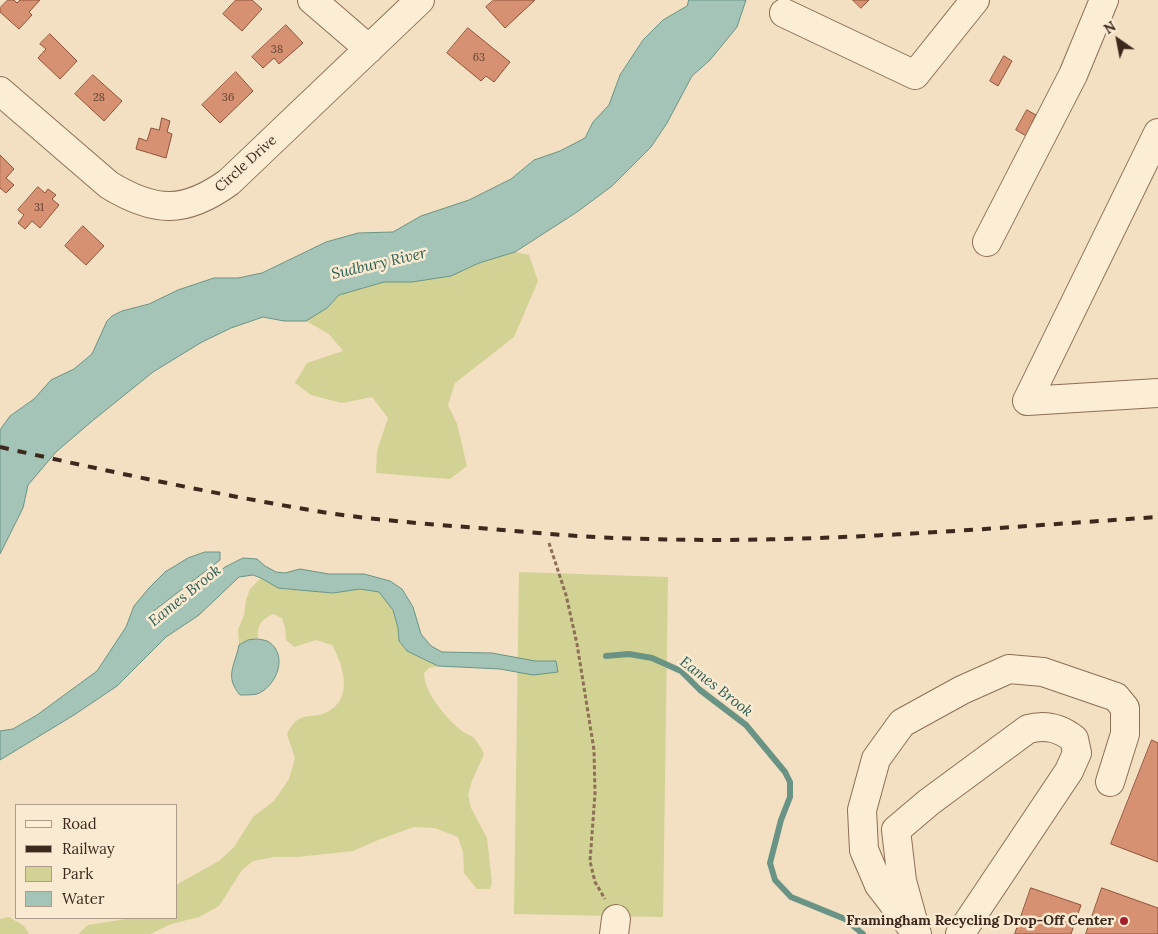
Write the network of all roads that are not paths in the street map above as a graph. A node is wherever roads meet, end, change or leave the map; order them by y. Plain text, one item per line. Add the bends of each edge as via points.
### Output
1 (312, 0) edge
2 (420, 0) edge
3 (975, 0) edge
4 (1104, 0) edge
5 (784, 13) dead end
6 (369, 49) junction
7 (0, 92) edge
8 (1158, 133) edge
9 (987, 242) dead end
10 (1158, 393) edge
11 (1110, 782) dead end
12 (896, 830) junction
13 (917, 933) edge
14 (960, 934) edge
15 (972, 934) edge

1 - 6 street
2 - 6 street, Circle Drive
3 - 5 street via 915,75
4 - 9 street via 1073,75
6 - 7 street, Circle Drive via 229,182 204,198 177,206 143,202 109,185
8 - 10 street via 1027,401
11 - 13 street via 1126,734 1125,708 1116,697 1043,672 1009,669 902,722 876,759 862,810 864,850 879,885
12 - 13 street via 902,881
12 - 14 street via 1028,728 1049,727 1064,731 1074,739 1077,753 1069,772
12 - 15 street via 896,814 907,804 1023,718 1047,712 1069,718 1091,738 1091,756 1071,791

